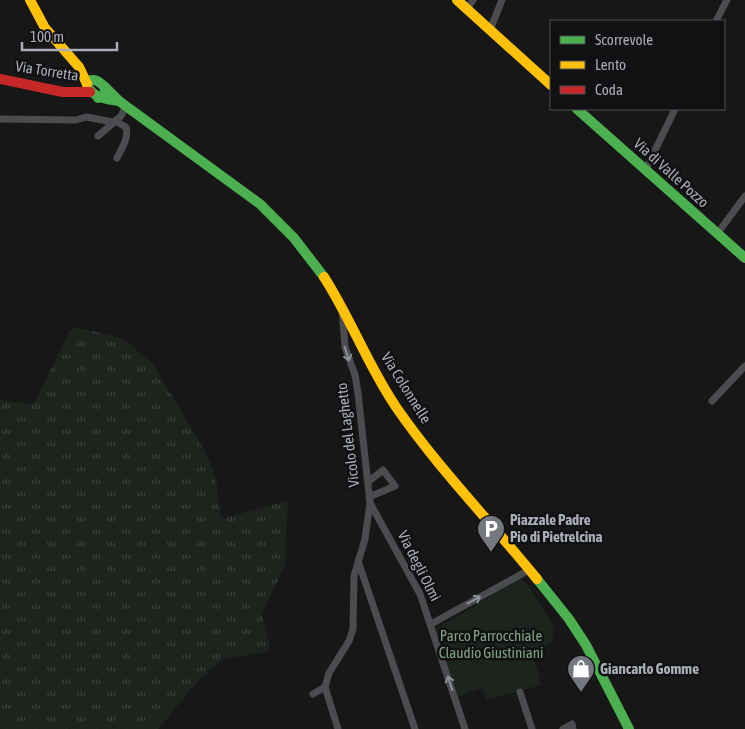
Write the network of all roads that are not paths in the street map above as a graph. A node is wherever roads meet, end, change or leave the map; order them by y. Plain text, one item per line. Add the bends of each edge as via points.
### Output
1 (30, 0) edge
2 (457, 0) edge
3 (502, 0) edge
4 (726, 0) edge
5 (470, 4) edge
6 (716, 20) edge
7 (490, 30) junction
8 (0, 79) edge
9 (550, 84) edge
10 (91, 85) junction
11 (105, 88) junction
12 (123, 104) junction
13 (578, 110) edge
14 (675, 110) edge
15 (0, 119) edge
16 (114, 121) junction
17 (98, 136) dead end
18 (117, 158) dead end
19 (645, 171) junction
20 (745, 196) edge
21 (717, 234) junction
22 (745, 258) edge
23 (342, 305) junction
24 (745, 366) edge
25 (712, 401) dead end
26 (368, 482) junction
27 (369, 500) junction
28 (358, 561) junction
29 (529, 570) junction
30 (431, 624) junction
31 (326, 688) junction
32 (520, 692) dead end
33 (313, 694) dead end
34 (572, 727) edge
35 (338, 729) edge
36 (415, 729) edge
37 (465, 729) edge
38 (532, 729) edge
39 (563, 729) edge
40 (629, 729) edge

1 - 10 main road, Via Colonnelle via 46,29
2 - 5 main road
3 - 7 street
4 - 6 street
5 - 7 main road
7 - 9 main road
8 - 10 main road, Via Torretta via 63,92
10 - 11 main road, Via Colonnelle via 97,80
10 - 11 main road via 105,94
10 - 12 main road, Via Colonnelle
11 - 12 main road, Via Colonnelle
12 - 16 street via 121,116
12 - 23 main road, Via Colonnelle via 268,210 303,249
13 - 19 main road, Via di Valle Pozzo
14 - 19 street
15 - 16 street via 76,120 86,117
16 - 17 street
16 - 18 street via 126,127 127,132
19 - 21 main road, Via di Valle Pozzo
20 - 21 street
21 - 22 main road, Via di Valle Pozzo
23 -> 26 street, Vicolo del Laghetto via 345,347 355,375
23 - 29 main road, Via Colonnelle via 396,406
24 - 25 street
26 - 27 street, Vicolo del Laghetto
26 - 27 street via 383,470 395,486
27 - 28 street, Vicolo del Laghetto via 365,539
27 - 30 street, Via degli Olmi via 420,594
28 - 31 street, Vicolo del Laghetto via 354,580 353,629 334,664
28 - 36 street
30 -> 29 street
29 - 40 main road, Via Colonnelle via 574,627
37 -> 30 street, Via degli Olmi
31 - 33 street
31 - 35 street
32 - 38 street
34 - 39 street

